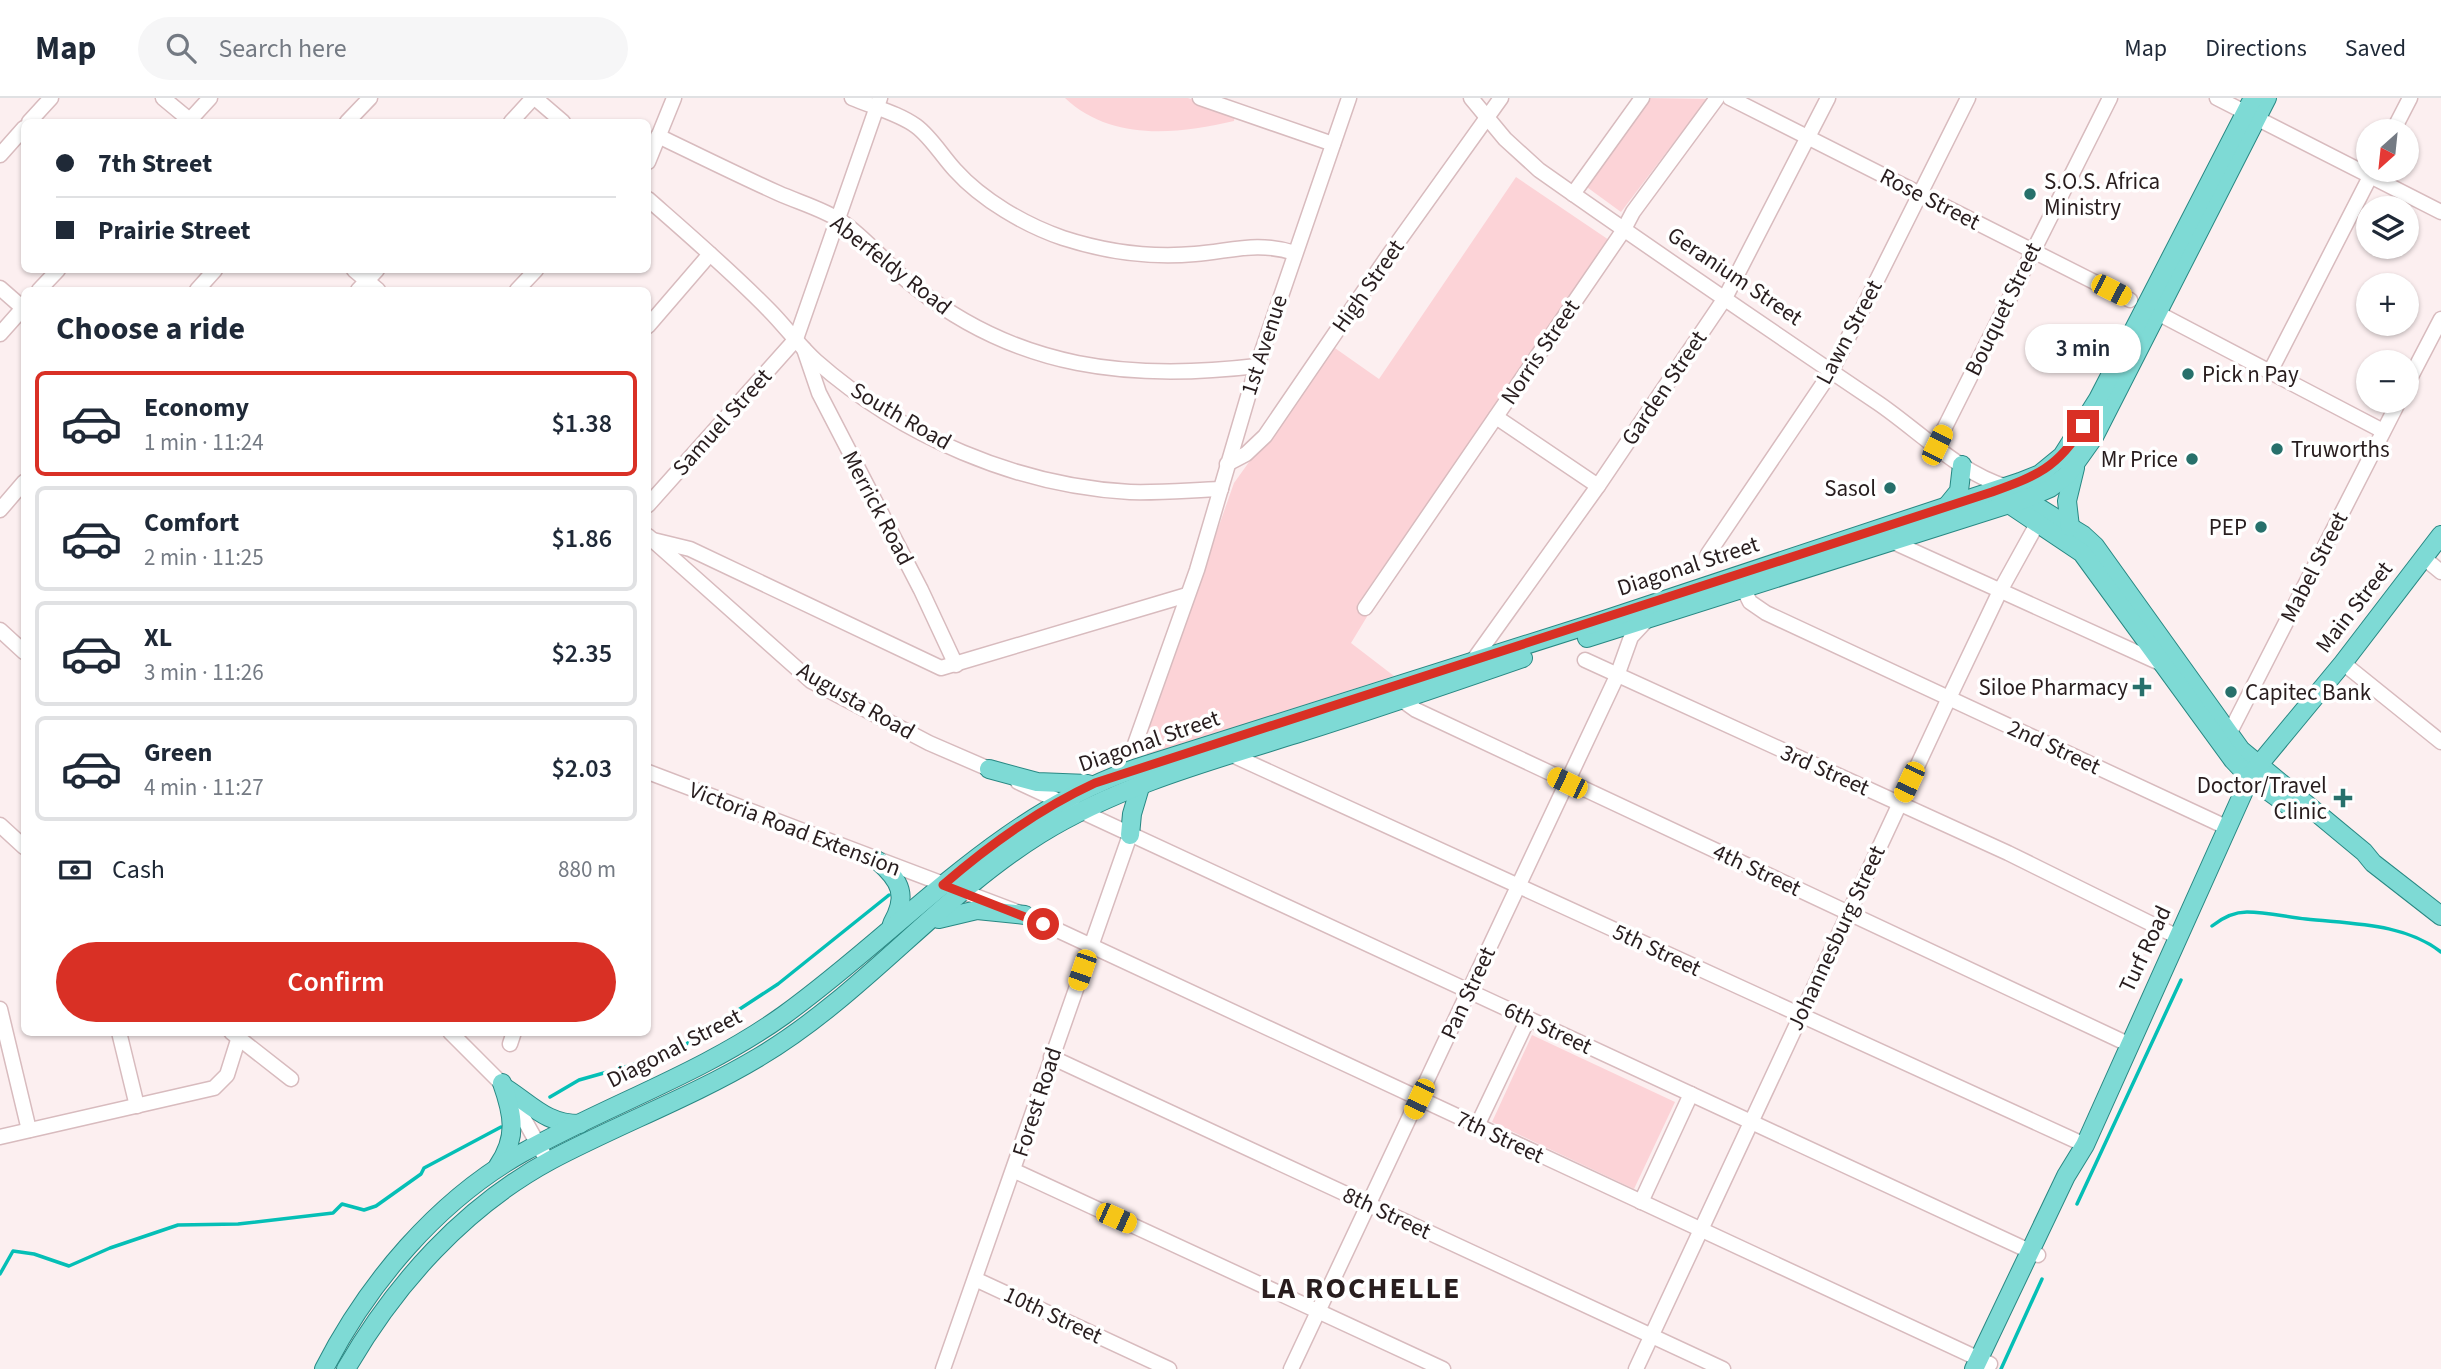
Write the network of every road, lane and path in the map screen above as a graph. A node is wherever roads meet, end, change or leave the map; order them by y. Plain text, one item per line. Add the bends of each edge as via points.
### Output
1 (51, 98) edge
2 (163, 98) edge
3 (210, 98) edge
4 (370, 98) edge
5 (534, 98) edge
6 (674, 98) edge
7 (852, 98) edge
8 (1200, 98) edge
9 (1349, 98) edge
10 (1471, 98) edge
11 (1502, 98) edge
12 (1642, 98) edge
13 (1717, 98) edge
14 (1730, 98) edge
15 (1828, 98) edge
16 (1968, 98) edge
17 (2110, 98) edge
18 (2217, 98) edge
19 (2267, 98) edge
20 (2410, 98) edge
21 (878, 103) edge
22 (2252, 110) edge
23 (1488, 118) junction
24 (32, 119) edge
25 (187, 119) edge
26 (192, 119) edge
27 (350, 119) edge
28 (513, 119) edge
29 (559, 119) edge
30 (2399, 119) edge
31 (21, 131) edge
32 (658, 136) junction
33 (1808, 138) junction
34 (1333, 144) junction
35 (651, 154) edge
36 (0, 155) edge
37 (2356, 165) edge
38 (2367, 182) edge
39 (2388, 182) edge
40 (1573, 194) junction
41 (1919, 194) junction
42 (651, 202) edge
43 (2441, 212) edge
44 (839, 220) junction
45 (1623, 231) junction
46 (2031, 250) junction
47 (1295, 253) junction
48 (710, 254) junction
49 (55, 273) edge
50 (212, 273) edge
51 (356, 273) edge
52 (533, 273) edge
53 (42, 287) edge
54 (200, 287) edge
55 (368, 287) edge
56 (520, 287) edge
57 (0, 288) edge
58 (1725, 298) junction
59 (21, 306) edge
60 (2145, 307) junction
61 (21, 311) edge
62 (2441, 319) edge
63 (651, 323) edge
64 (0, 334) edge
65 (800, 344) junction
66 (2419, 361) edge
67 (1256, 366) junction
68 (1831, 372) junction
69 (2270, 372) junction
70 (2393, 413) edge
71 (1496, 417) junction
72 (2383, 431) junction
73 (1937, 445) junction
74 (1227, 464) junction
75 (1962, 465) junction
76 (2076, 465) junction
77 (21, 486) edge
78 (1598, 486) junction
79 (1221, 489) junction
80 (2003, 493) junction
81 (651, 502) edge
82 (1943, 509) junction
83 (0, 510) edge
84 (2041, 516) junction
85 (2070, 527) junction
86 (2441, 535) edge
87 (651, 538) edge
88 (651, 539) edge
89 (1891, 541) junction
90 (1709, 554) dead end
91 (2424, 558) junction
92 (2441, 572) edge
93 (1740, 583) junction
94 (2000, 591) junction
95 (1187, 595) junction
96 (1725, 595) junction
97 (1365, 608) dead end
98 (1766, 613) junction
99 (1647, 620) junction
100 (0, 630) edge
101 (21, 649) edge
102 (1585, 660) dead end
103 (1472, 662) junction
104 (2343, 663) junction
105 (2162, 664) junction
106 (956, 665) junction
107 (1617, 676) junction
108 (1398, 694) junction
109 (1948, 698) junction
110 (2230, 734) junction
111 (2441, 742) edge
112 (1135, 744) dead end
113 (1230, 754) junction
114 (989, 769) junction
115 (2253, 772) junction
116 (651, 773) edge
117 (1095, 783) junction
118 (1567, 783) junction
119 (1140, 786) junction
120 (1058, 802) junction
121 (1899, 803) junction
122 (1079, 811) junction
123 (0, 825) edge
124 (2227, 827) junction
125 (1130, 835) junction
126 (21, 844) edge
127 (878, 862) junction
128 (943, 885) junction
129 (1518, 886) junction
130 (964, 893) junction
131 (1849, 912) junction
132 (1025, 915) junction
133 (2441, 916) edge
134 (929, 923) junction
135 (888, 930) junction
136 (2178, 937) junction
137 (1090, 946) junction
138 (1469, 991) junction
139 (0, 1009) edge
140 (1800, 1015) junction
141 (1528, 1019) junction
142 (120, 1036) edge
143 (234, 1036) edge
144 (454, 1036) edge
145 (2129, 1044) junction
146 (1051, 1057) junction
147 (291, 1079) dead end
148 (504, 1086) junction
149 (1691, 1094) junction
150 (1419, 1099) junction
151 (137, 1106) junction
152 (1751, 1122) junction
153 (580, 1124) junction
154 (1477, 1126) junction
155 (29, 1130) junction
156 (0, 1137) edge
157 (538, 1144) junction
158 (2085, 1145) junction
159 (548, 1162) junction
160 (1015, 1171) junction
161 (494, 1172) junction
162 (1641, 1202) junction
163 (1369, 1204) junction
164 (1701, 1230) junction
165 (2034, 1253) junction
166 (975, 1279) junction
167 (1318, 1312) junction
168 (1651, 1335) junction
169 (1982, 1365) edge
170 (324, 1369) edge
171 (346, 1369) edge
172 (943, 1369) edge
173 (1169, 1369) edge
174 (1291, 1369) edge
175 (1443, 1369) edge
176 (1636, 1369) edge
177 (1723, 1369) edge

1 - 24 street
2 - 25 street
3 - 26 street
4 - 27 street
5 - 28 street
5 - 29 street
6 - 32 street
7 - 21 street
8 - 34 street
9 - 34 street, 1st Avenue
10 - 23 street, Geranium Street
11 - 23 street, High Street
12 - 40 street
13 - 45 street, Norris Street
14 - 33 street, Rose Street
15 - 33 street, Garden Street
16 - 41 street, Lawn Street
17 - 46 street, Bouquet Street
18 - 22 street
19 - 22 main road
20 - 30 street
21 - 44 street
21 - 47 street via 915,125 982,194 1061,237 1148,256 1263,245
22 - 37 street
22 - 60 main road
23 - 40 street, Geranium Street via 1531,163
23 - 74 street, High Street via 1265,436 1247,454
31 - 36 street
32 - 35 street
32 - 44 street, Aberfeldy Road
33 - 41 street, Rose Street
33 - 58 street, Garden Street
34 - 47 street, 1st Avenue
38 - 69 street
39 - 43 street
40 - 45 street, Geranium Street
41 - 46 street, Rose Street
41 - 68 street, Lawn Street
42 - 48 street, South Road
44 - 65 street
44 - 67 street, Aberfeldy Road via 902,277 951,313 1038,354 1075,365 1128,372 1165,374
45 - 58 street, Geranium Street
45 - 71 street, Norris Street
46 - 60 street, Rose Street
46 - 73 street, Bouquet Street
47 - 67 street, 1st Avenue
48 - 63 street
48 - 65 street, South Road
49 - 53 street
50 - 54 street
51 - 55 street
52 - 56 street
57 - 59 street
58 - 68 street, Geranium Street
58 - 78 street, Garden Street
60 - 69 street, Rose Street
60 - 76 main road via 2099,427
60 - 80 main road via 2071,446 2040,474
61 - 64 street
62 - 66 street
65 - 79 street, South Road via 854,391 899,420 989,461 1069,483 1130,492
65 - 81 street, Samuel Street
65 - 106 street, Merrick Road via 819,393
67 - 74 street, 1st Avenue
68 - 73 street, Geranium Street
68 - 90 street, Lawn Street
69 - 72 street, Rose Street
70 - 72 street, Mabel Street
71 - 78 street
71 - 97 street, Norris Street
72 - 110 street, Mabel Street
73 - 75 street, Geranium Street
74 - 79 street, 1st Avenue
75 - 80 street, Geranium Street
75 - 82 main road via 1959,491
76 - 80 main road via 2050,488
76 - 85 main road via 2067,501
77 - 83 street
78 - 103 street, Garden Street
79 - 95 street, 1st Avenue
80 - 82 main road, Diagonal Street
80 - 84 main road, Geranium Street
80 - 89 main road, Diagonal Street
82 - 93 main road, Diagonal Street
84 - 85 main road, Geranium Street
84 - 94 street, Johannesburg Street
84 - 105 main road, Geranium Street via 2082,553
85 - 110 main road, Geranium Street via 2106,560
86 - 91 main road, Main Street
87 - 106 street via 690,549 928,663 941,668
88 - 114 street, Augusta Road via 811,681
89 - 93 main road, Diagonal Street
89 - 94 street
91 - 92 street
91 - 104 main road, Main Street
93 - 96 main road, Diagonal Street
93 - 98 street, 2nd Street via 1750,602
93 - 103 main road, Diagonal Street
94 - 105 street
94 - 109 street, Johannesburg Street
95 - 106 street
95 - 112 street, 1st Avenue
96 - 98 street, 2nd Street
96 - 99 main road, Diagonal Street
98 - 109 street, 2nd Street
99 - 107 street, Pan Street via 1631,636
99 - 108 main road, Diagonal Street
100 - 101 street
102 - 107 street, 3rd Street
103 - 108 main road, Diagonal Street
104 - 111 street
104 - 115 main road, Main Street
105 - 115 main road, Geranium Street
107 - 118 street, Pan Street
107 - 121 street, 3rd Street
108 - 113 main road, Diagonal Street
108 - 117 main road, Diagonal Street
108 - 118 street, 4th Street
109 - 121 street, Johannesburg Street
109 - 124 street, 2nd Street
110 - 115 main road, Geranium Street
113 - 119 main road, Diagonal Street
113 - 129 street, 5th Street
114 - 117 main road via 1037,782
114 - 120 street, Augusta Road
115 - 124 main road, Turf Road
115 - 133 main road via 2364,852
116 - 127 street, Victoria Road Extension
117 - 120 main road, Diagonal Street
118 - 129 street, Pan Street
118 - 131 street, 4th Street
119 - 122 main road, Diagonal Street
119 - 125 main road
120 - 122 street, 6th Street
120 - 128 main road, Diagonal Street via 995,842
121 - 131 street, Johannesburg Street
121 - 136 street, 3rd Street
122 - 125 street, 6th Street
122 - 130 main road, Diagonal Street via 1000,862
123 - 126 street
124 - 136 main road, Turf Road
125 - 137 street, Forest Road
125 - 138 street, 6th Street
127 - 128 street, Victoria Road Extension
127 - 135 main road via 893,874 901,889 901,906
128 - 130 street, 7th Street
128 - 135 main road, Diagonal Street
129 - 138 street, Pan Street
129 - 140 street, 5th Street
130 - 132 street, 7th Street
130 - 134 main road, Diagonal Street
131 - 140 street, Johannesburg Street
131 - 145 street, 4th Street
132 - 134 main road via 977,910
132 - 137 street, 7th Street
134 - 159 main road, Diagonal Street via 826,1012 768,1052 706,1087
135 - 153 main road, Diagonal Street via 801,1002 742,1043
136 - 145 main road, Turf Road
137 - 146 street, Forest Road
137 - 150 street, 7th Street
138 - 141 street, 6th Street
138 - 150 street, Pan Street
139 - 155 street
140 - 152 street, Johannesburg Street
140 - 158 street, 5th Street
141 - 149 street, 6th Street
141 - 154 street
142 - 151 street
143 - 147 street
143 - 151 street via 227,1075 214,1088
144 - 148 street
145 - 158 main road, Turf Road
146 - 160 street, Forest Road
146 - 163 street, 8th Street
148 - 153 main road via 546,1118
148 - 157 street
148 - 161 main road via 513,1127 510,1144
149 - 152 street, 6th Street
149 - 162 street
150 - 154 street, 7th Street
150 - 163 street, Pan Street
151 - 155 street
152 - 164 street, Johannesburg Street
152 - 165 street, 6th Street
153 - 157 main road, Diagonal Street
154 - 162 street, 7th Street
155 - 156 street
157 - 159 street
157 - 161 main road, Diagonal Street
158 - 165 main road, Turf Road
159 - 171 main road, Diagonal Street via 475,1213 422,1261 389,1301
160 - 166 street, Forest Road
160 - 167 street
161 - 170 main road, Diagonal Street via 428,1227 377,1284
162 - 164 street, 7th Street
163 - 167 street, Pan Street
163 - 168 street, 8th Street
164 - 168 street, Johannesburg Street
164 - 169 street, 7th Street
165 - 169 main road, Turf Road
166 - 172 street, Forest Road
166 - 173 street, 10th Street
167 - 174 street, Pan Street
167 - 175 street
168 - 176 street, Johannesburg Street
168 - 177 street, 8th Street

